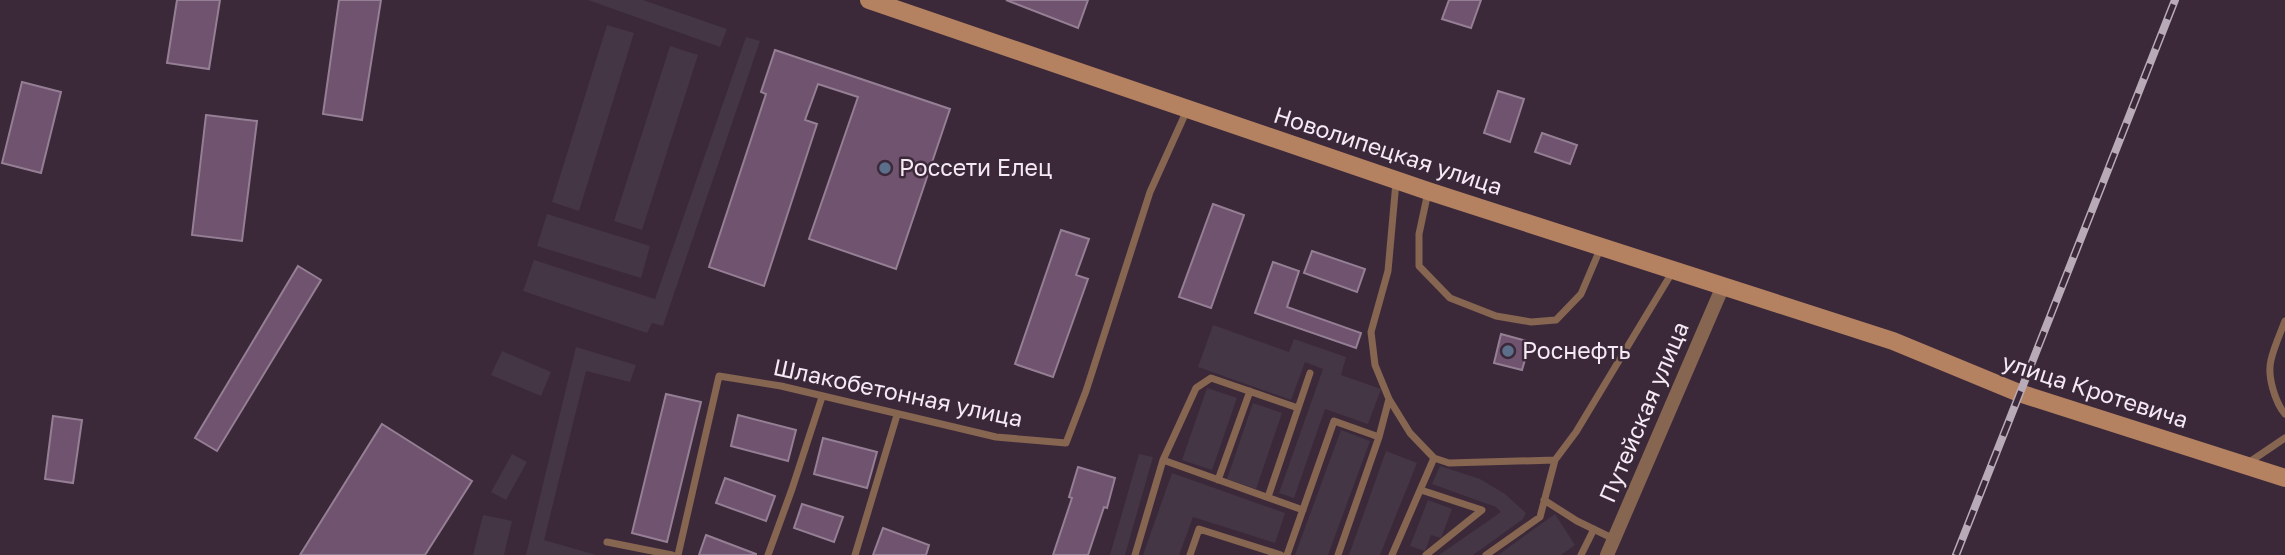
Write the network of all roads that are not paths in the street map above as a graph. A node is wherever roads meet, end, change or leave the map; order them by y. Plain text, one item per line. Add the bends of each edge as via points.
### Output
1 (869, 0) edge
2 (1187, 110) junction
3 (1396, 180) junction
4 (1428, 191) junction
5 (1601, 247) junction
6 (1674, 271) junction
7 (1723, 286) junction
8 (2285, 321) edge
9 (1893, 341) joint
10 (1310, 373) dead end
11 (1250, 391) junction
12 (822, 397) junction
13 (1389, 399) junction
14 (1298, 408) junction
15 (2285, 414) edge
16 (897, 415) junction
17 (1379, 437) junction
18 (2285, 438) edge
19 (1434, 458) junction
20 (1163, 460) junction
21 (1555, 460) junction
22 (2244, 465) junction
23 (2285, 478) edge
24 (1218, 480) junction
25 (1421, 490) junction
26 (1268, 497) junction
27 (1544, 499) junction
28 (1303, 510) junction
29 (1594, 529) junction
30 (1614, 539) junction
31 (607, 542) dead end
32 (1252, 545) junction
33 (672, 555) edge
34 (678, 555) edge
35 (768, 555) edge
36 (855, 555) edge
37 (1135, 555) edge
38 (1190, 555) edge
39 (1248, 555) edge
40 (1281, 555) edge
41 (1287, 555) edge
42 (1338, 555) edge
43 (1392, 555) edge
44 (1426, 555) edge
45 (1486, 555) edge
46 (1581, 555) edge
47 (1607, 555) edge

1 - 2 street, Новолипецкая улица
2 - 3 street, Новолипецкая улица
2 - 16 lane, Шлакобетонная улица via 1150,192 1066,443 996,437
3 - 4 street, Новолипецкая улица
3 - 13 lane via 1388,271 1371,332 1374,365
4 - 5 street, Новолипецкая улица
4 - 5 lane via 1419,234 1419,266 1450,298 1496,316 1531,322 1556,320 1581,295
5 - 6 street, Новолипецкая улица
6 - 7 street, Новолипецкая улица
6 - 21 lane
7 - 9 street, Новолипецкая улица
7 - 30 street, Путейская улица
8 - 15 lane via 2270,362 2279,407
9 - 22 street, улица Кротевича via 1991,384
10 - 14 lane
11 - 14 lane
11 - 20 lane via 1211,378 1196,388
11 - 24 lane
12 - 16 lane, Шлакобетонная улица
12 - 34 lane, Шлакобетонная улица via 719,376
12 - 35 lane
13 - 17 lane
13 - 19 lane via 1410,433
14 - 26 lane
16 - 36 lane
17 - 28 lane via 1334,421
17 - 42 lane
18 - 22 lane
19 - 21 lane via 1449,463
19 - 25 lane
20 - 24 lane
20 - 37 lane
21 - 27 lane
22 - 23 street, улица Кротевича
24 - 26 lane
25 - 43 lane
25 - 44 lane via 1482,510
26 - 28 lane
27 - 29 lane
27 - 45 lane via 1540,517
28 - 41 lane
29 - 30 lane
29 - 46 lane
30 - 47 street, Путейская улица
31 - 33 lane
32 - 38 lane via 1199,529
32 - 39 lane
32 - 40 lane

